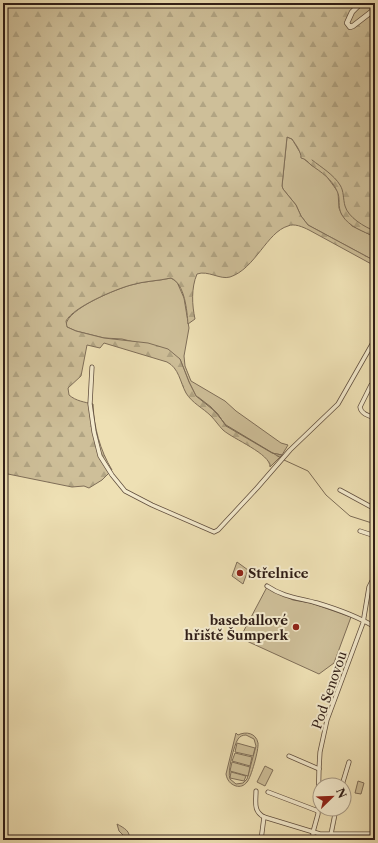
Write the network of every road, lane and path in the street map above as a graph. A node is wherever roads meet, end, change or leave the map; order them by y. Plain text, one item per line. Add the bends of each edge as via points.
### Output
1 (361, 3) edge
2 (375, 9) edge
3 (375, 339) edge
4 (92, 367) dead end
5 (375, 383) edge
6 (375, 418) edge
7 (340, 490) dead end
8 (375, 509) edge
9 (360, 532) dead end
10 (375, 536) edge
11 (375, 575) edge
12 (267, 586) dead end
13 (363, 619) junction
14 (375, 626) edge
15 (289, 756) dead end
16 (349, 762) dead end
17 (319, 769) junction
18 (319, 777) edge
19 (344, 777) edge
20 (256, 791) dead end
21 (268, 792) dead end
22 (312, 809) edge
23 (264, 817) junction
24 (317, 817) edge
25 (334, 817) edge
26 (313, 832) junction
27 (331, 834) junction
28 (374, 835) edge
29 (261, 840) edge
30 (313, 840) edge

1 - 2 street via 349,17 348,26 353,26
3 - 4 street via 338,404 291,448 214,532 125,491 112,475 100,456 94,432 90,404
5 - 6 street via 371,385 360,407 363,413
7 - 8 street
9 - 10 street
11 - 13 street, Pod Senovou via 369,587
12 - 13 street via 291,598 317,603
13 - 14 street
13 - 17 street, Pod Senovou via 327,720
15 - 17 street
16 - 19 street
17 - 18 street, Pod Senovou
20 - 23 street via 256,810
21 - 22 street
23 - 26 street
23 - 29 street
24 - 26 street, Pod Senovou
25 - 27 street
26 - 27 street
26 - 30 street, Pod Senovou
27 - 28 street

